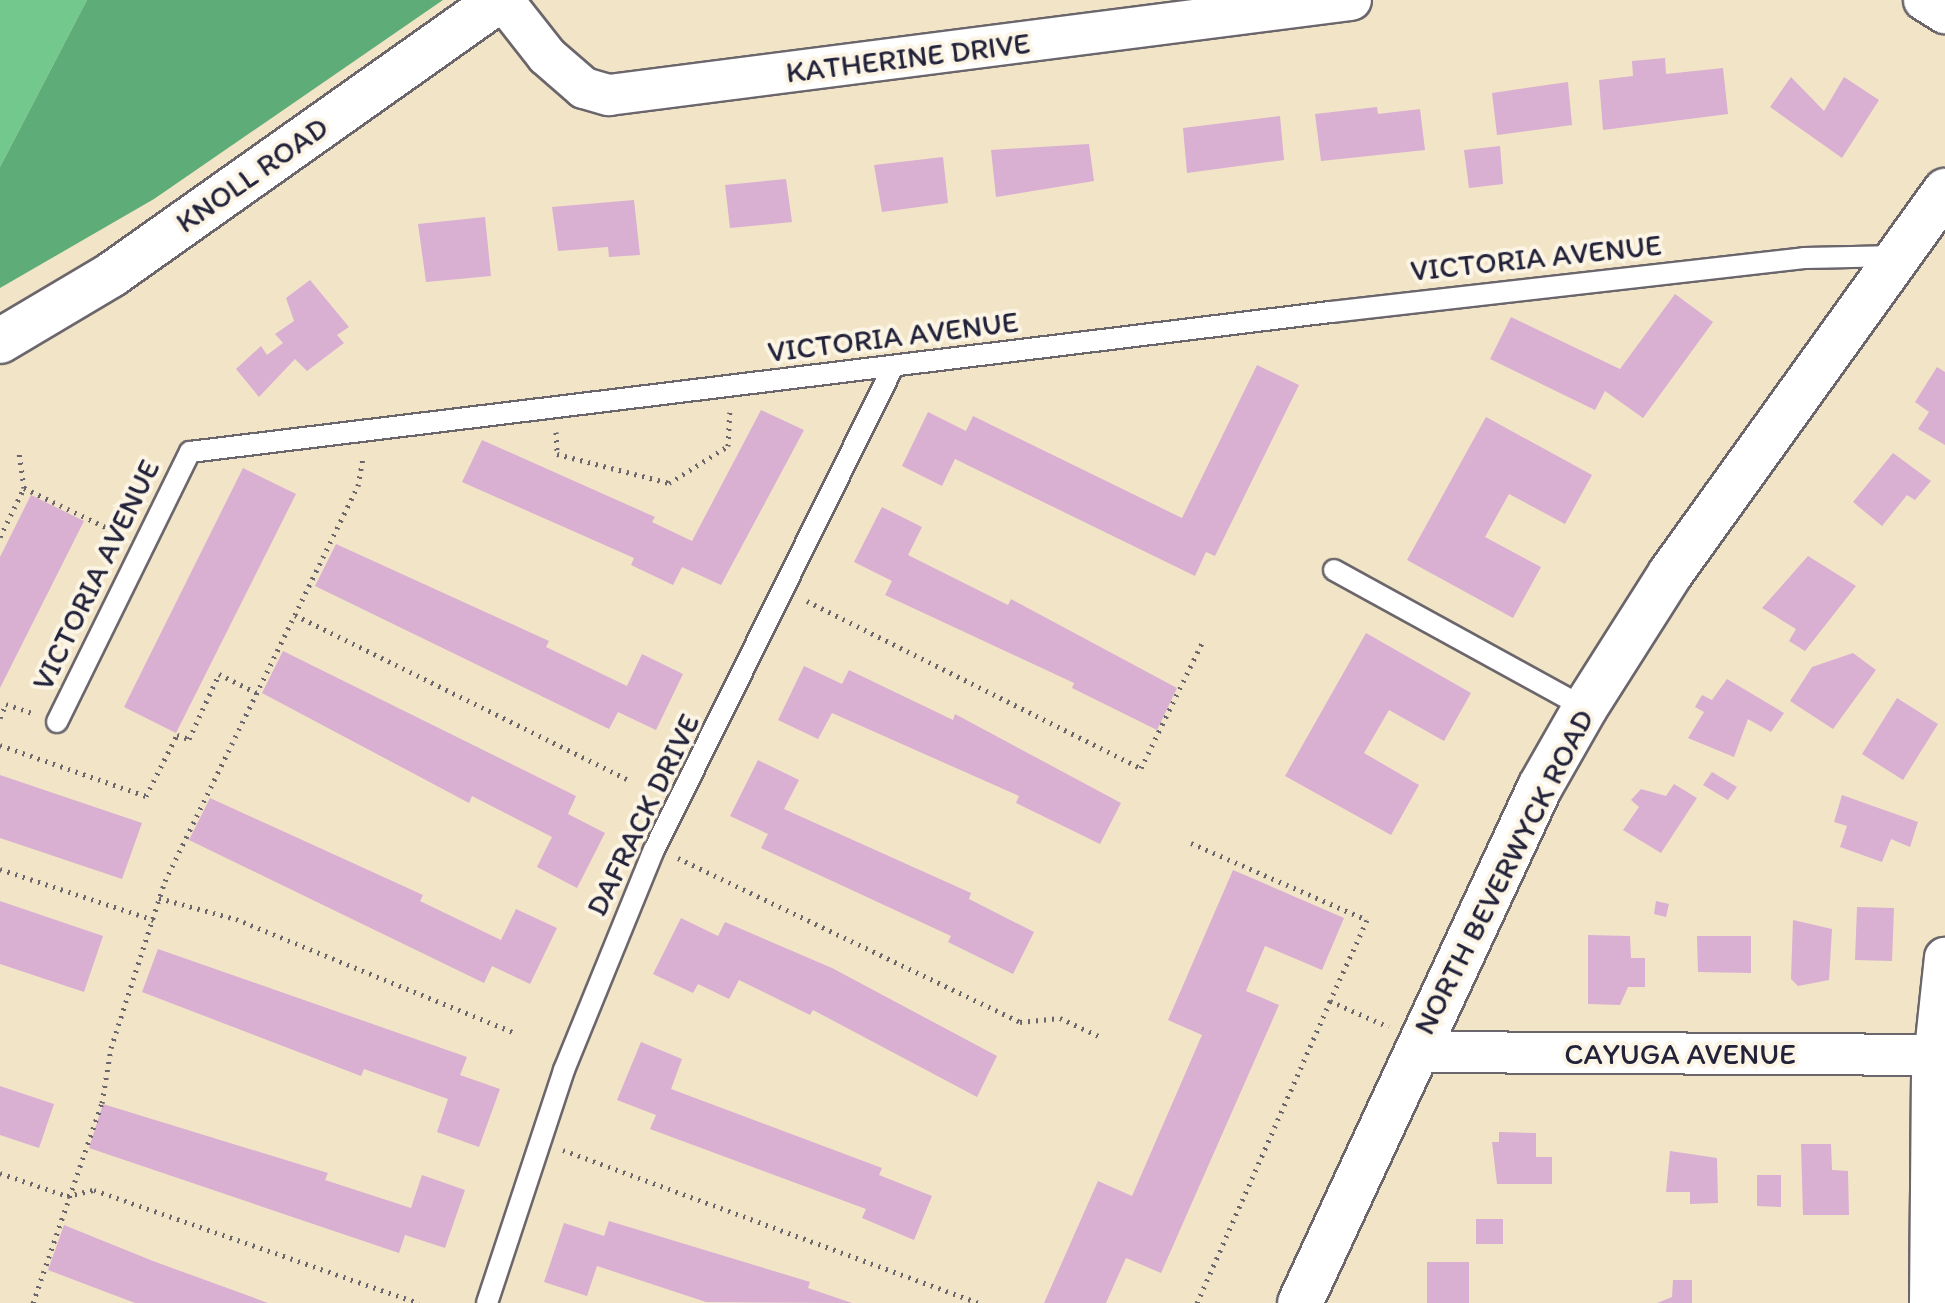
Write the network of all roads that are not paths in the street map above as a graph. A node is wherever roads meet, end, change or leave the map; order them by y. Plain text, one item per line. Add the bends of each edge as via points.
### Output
1 (501, 0) edge
2 (1351, 0) edge
3 (1924, 0) edge
4 (1945, 13) edge
5 (1945, 191) edge
6 (1902, 256) junction
7 (0, 341) edge
8 (892, 369) junction
9 (1334, 570) dead end
10 (1585, 708) junction
11 (57, 722) road end
12 (1945, 958) edge
13 (1417, 1046) junction
14 (1940, 1055) edge
15 (487, 1303) edge
16 (1300, 1303) edge
17 (1930, 1303) edge

1 - 2 street, KATHERINE DRIVE via 547,56 584,88 609,95
1 - 7 street, KNOLL ROAD via 111,275
3 - 4 street
5 - 6 street, NORTH BEVERWYCK ROAD
6 - 8 lane, VICTORIA AVENUE via 1804,258
6 - 10 street, NORTH BEVERWYCK ROAD via 1670,574
8 - 11 lane, VICTORIA AVENUE via 190,452
8 - 15 lane, DAFRACK DRIVE via 654,850 539,1142
9 - 10 lane
10 - 13 street, NORTH BEVERWYCK ROAD
12 - 14 street
13 - 14 street, CAYUGA AVENUE
13 - 16 street, NORTH BEVERWYCK ROAD
14 - 17 street

